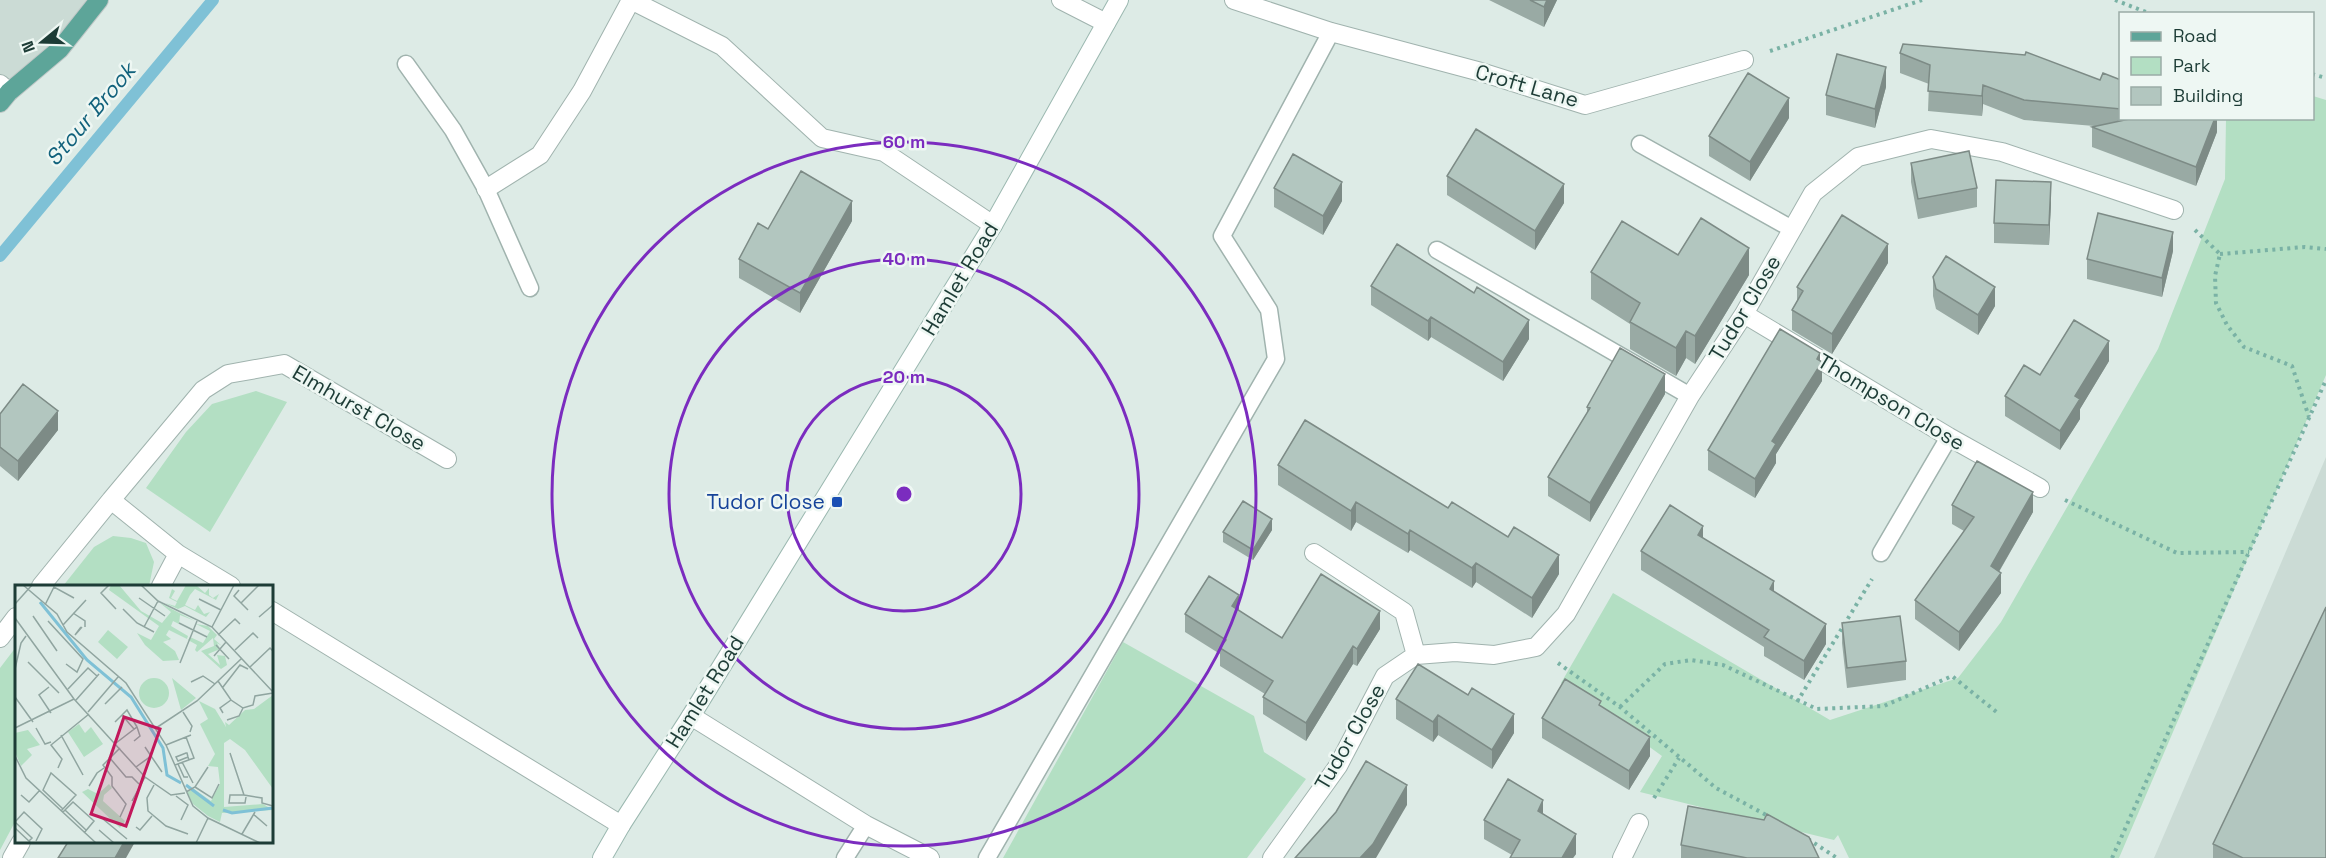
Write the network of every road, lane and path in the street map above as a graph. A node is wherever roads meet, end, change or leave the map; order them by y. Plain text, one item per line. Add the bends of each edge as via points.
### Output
1 (99, 0) edge
2 (631, 0) edge
3 (1061, 0) edge
4 (1119, 0) edge
5 (1234, 0) edge
6 (1922, 0) edge
7 (2115, 0) edge
8 (2146, 12) edge
9 (1106, 23) junction
10 (1331, 32) junction
11 (1744, 60) joint
12 (406, 64) dead end
13 (3, 93) edge
14 (1640, 144) dead end
15 (486, 189) junction
16 (2174, 210) joint
17 (993, 225) junction
18 (1792, 229) junction
19 (2326, 249) edge
20 (1437, 250) dead end
21 (2220, 254) junction
22 (530, 288) dead end
23 (1744, 314) junction
24 (2326, 380) edge
25 (1690, 396) junction
26 (2309, 417) junction
27 (1949, 437) junction
28 (447, 459) dead end
29 (2040, 488) joint
30 (111, 500) junction
31 (2248, 552) junction
32 (1314, 553) dead end
33 (178, 554) junction
34 (1881, 554) joint
35 (42, 585) edge
36 (162, 585) edge
37 (229, 585) edge
38 (273, 612) edge
39 (15, 618) edge
40 (0, 638) edge
41 (1536, 647) junction
42 (1416, 655) junction
43 (1797, 702) junction
44 (1620, 706) junction
45 (1999, 714) dead end
46 (691, 716) junction
47 (1679, 758) junction
48 (1779, 821) edge
49 (1639, 823) joint
50 (621, 825) junction
51 (866, 825) junction
52 (1806, 838) edge
53 (20, 843) edge
54 (12, 858) edge
55 (602, 858) edge
56 (845, 858) edge
57 (930, 858) edge
58 (987, 858) edge
59 (1272, 858) edge
60 (1622, 858) edge
61 (1836, 858) edge
62 (2112, 858) edge

1 - 13 main road via 60,49
2 - 15 street via 582,91 540,155
2 - 17 street via 722,46 822,138 884,152
3 - 9 street
4 - 9 street, Hamlet Road
5 - 10 street, Croft Lane
6 - 11 path
7 - 8 path
9 - 17 street, Hamlet Road
10 - 11 street, Croft Lane via 1585,105
10 - 58 lane via 1222,236 1269,310 1276,359
12 - 15 lane via 453,129
14 - 18 lane
15 - 22 lane
16 - 18 street, Tudor Close via 2002,152 1931,139 1858,157 1813,193
16 - 21 path
17 - 46 street, Hamlet Road
18 - 23 street, Tudor Close
19 - 21 path
20 - 25 lane
21 - 26 path via 2215,276 2216,303 2227,325 2244,346 2292,366
23 - 25 street, Tudor Close
23 - 27 street, Thompson Close
24 - 26 path
25 - 41 street, Tudor Close via 1566,614
26 - 31 path
27 - 29 street, Thompson Close
27 - 34 lane
28 - 30 street, Elmhurst Close via 284,364 228,374 203,390
29 - 31 path via 2177,553
30 - 33 street
30 - 35 street, Elmhurst Close
31 - 62 path
32 - 42 street via 1404,612
33 - 36 street
33 - 37 street
34 - 43 path via 1881,564
38 - 50 street
39 - 40 street
41 - 42 street, Tudor Close via 1494,656 1455,652
41 - 44 path
42 - 59 street, Tudor Close via 1385,676 1338,766
43 - 44 path via 1723,665 1691,660 1665,664
43 - 45 path via 1817,709 1884,706 1952,676
44 - 47 path
46 - 50 street, Hamlet Road
46 - 51 street
47 - 48 path via 1716,788
47 - 49 path
49 - 60 street
50 - 55 street, Hamlet Road
51 - 56 lane
51 - 57 street
52 - 61 path
53 - 54 street

